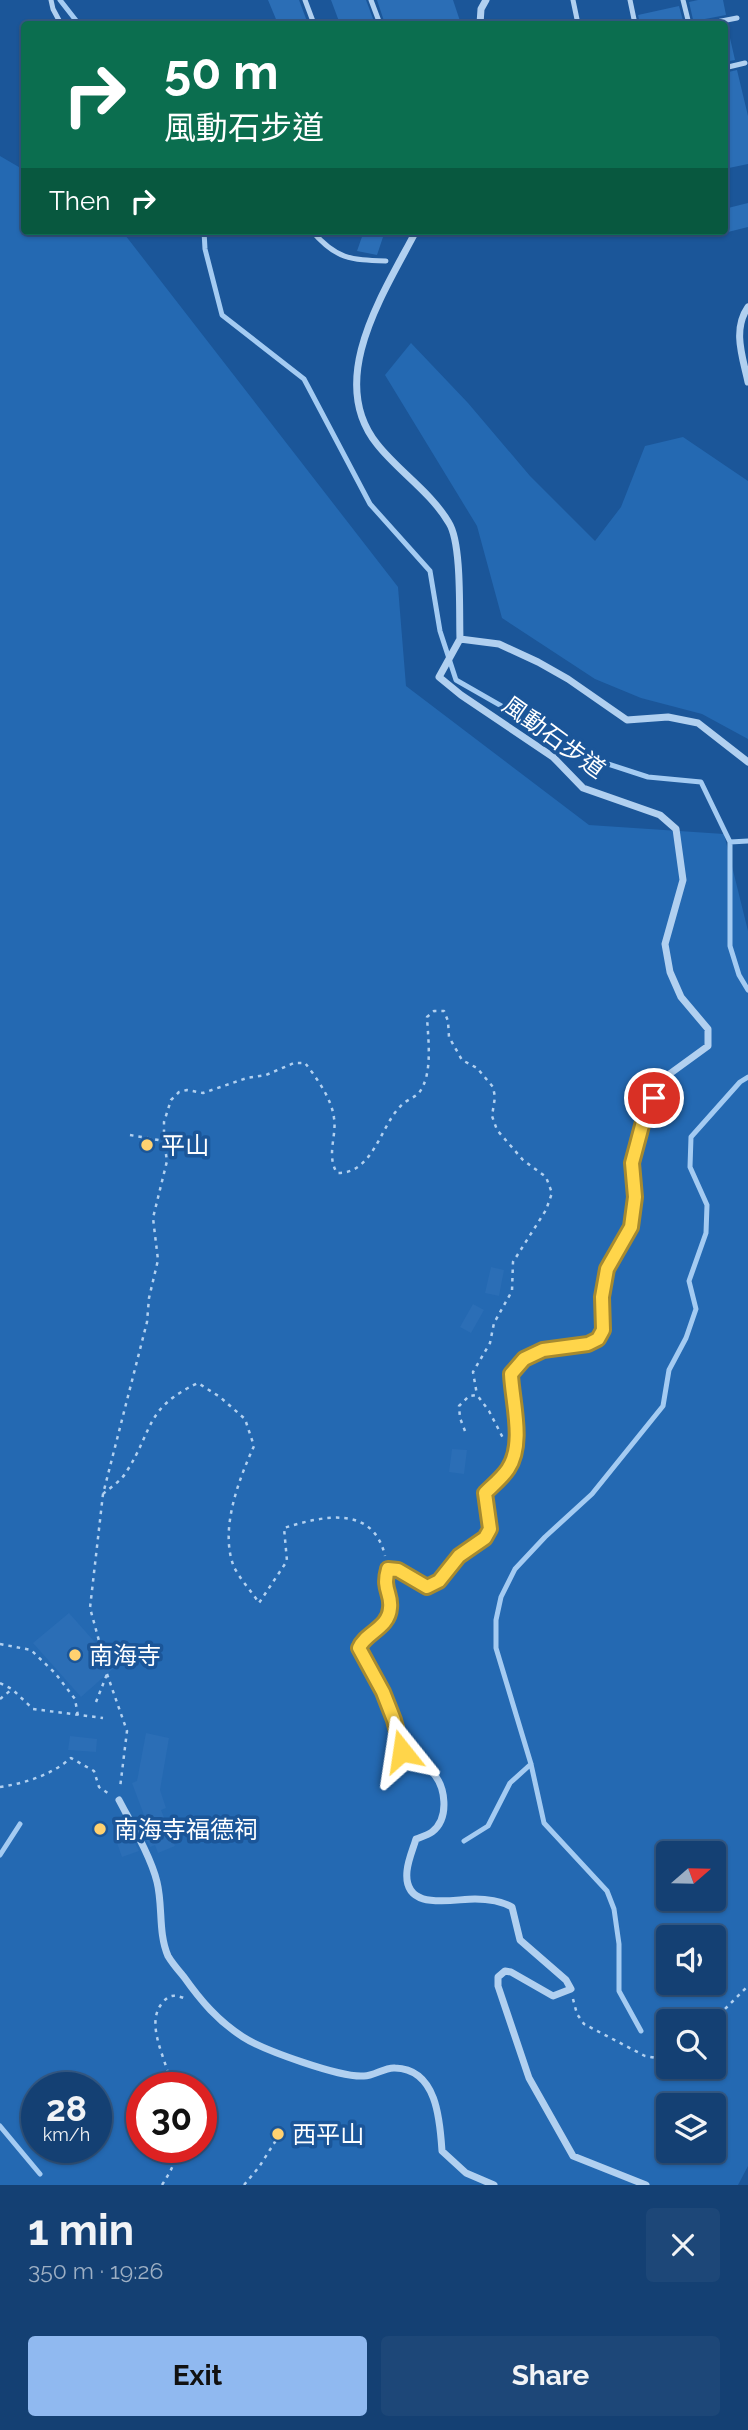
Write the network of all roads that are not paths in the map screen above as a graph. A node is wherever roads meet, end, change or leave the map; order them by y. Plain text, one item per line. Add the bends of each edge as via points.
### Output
1 (51, 0) edge
2 (304, 0) edge
3 (371, 0) edge
4 (486, 0) edge
5 (573, 0) edge
6 (630, 0) edge
7 (683, 0) edge
8 (737, 18) dead end
9 (59, 21) edge
10 (313, 21) edge
11 (379, 21) edge
12 (480, 21) edge
13 (577, 21) edge
14 (634, 21) edge
15 (688, 21) edge
16 (722, 21) edge
17 (745, 63) dead end
18 (728, 67) edge
19 (316, 235) edge
20 (414, 235) edge
21 (386, 261) dead end
22 (747, 310) edge
23 (748, 382) edge
24 (460, 639) junction
25 (748, 762) edge
26 (119, 1800) road end
27 (494, 2185) edge
28 (646, 2185) edge

1 - 9 lane
2 - 10 lane
3 - 11 lane
4 - 12 street
5 - 13 lane
6 - 14 lane
7 - 15 lane
8 - 16 lane
17 - 18 lane
19 - 21 lane via 328,249 356,261
20 - 24 street via 373,314 358,359 358,404 377,445 450,524 455,541
22 - 23 street via 738,339
24 - 25 street via 499,645 538,662 626,720 668,718 698,723
24 - 28 street, 風動石步道 via 439,677 552,757 583,788 660,815 676,829 683,880 665,944 670,972 681,997 708,1030 708,1046 664,1078 644,1118 632,1163 635,1197 631,1227 607,1269 603,1330 598,1339 543,1350 524,1359 511,1374 517,1426 513,1457 509,1468 485,1493 490,1529 485,1538 427,1587 388,1569 384,1583 391,1608 386,1620 359,1648 383,1692 402,1751 431,1771 442,1786 440,1822 432,1832 416,1839 407,1881 415,1895 425,1900 475,1899 512,1908 520,1940 571,1989 553,1996 511,1972 498,1977 529,2078 573,2156
26 - 27 street via 157,1882 168,1955 219,2020 246,2039 333,2071 364,2076 394,2067 414,2073 433,2093 442,2151 466,2173

